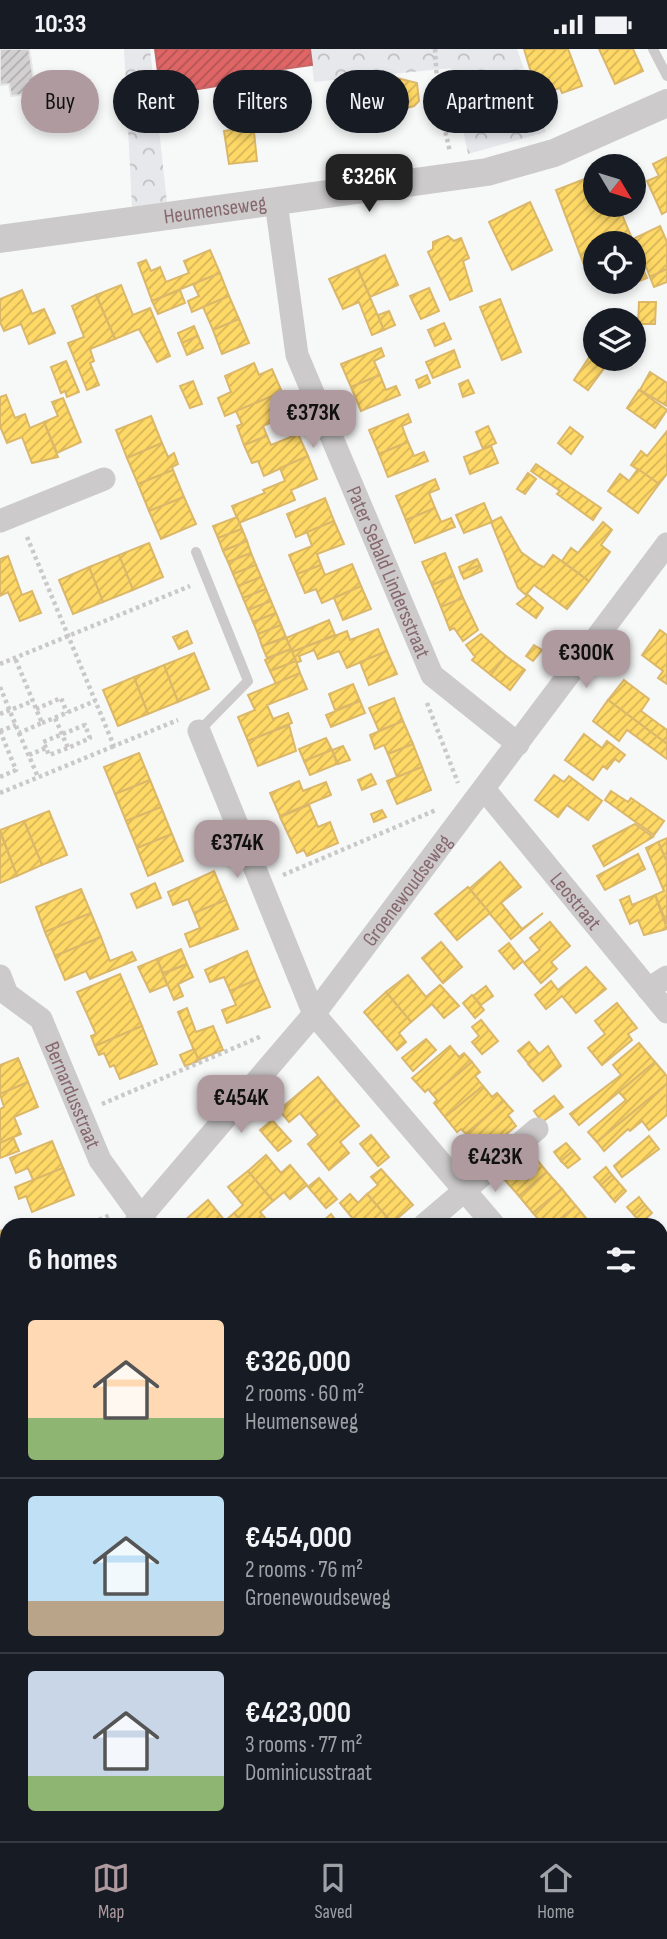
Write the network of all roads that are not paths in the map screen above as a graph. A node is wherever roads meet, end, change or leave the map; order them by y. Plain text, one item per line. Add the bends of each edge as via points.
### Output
1 (653, 49) edge
2 (667, 76) edge
3 (667, 103) edge
4 (276, 202) junction
5 (0, 239) edge
6 (104, 479) dead end
7 (8, 517) edge
8 (667, 544) edge
9 (197, 552) dead end
10 (199, 731) joint
11 (518, 744) junction
12 (472, 799) junction
13 (0, 977) edge
14 (657, 983) edge
15 (667, 1012) edge
16 (314, 1014) junction
17 (537, 1129) dead end
18 (463, 1192) junction
19 (138, 1218) edge
20 (145, 1218) edge
21 (432, 1218) edge
22 (487, 1218) edge

1 - 2 lane
3 - 4 street, Heumenseweg via 522,164
4 - 5 street, Heumenseweg
4 - 11 street, Pater Sebald Lindersstraat via 297,355 432,675
6 - 7 street
8 - 11 street, Groenewoudseweg
9 - 10 lane via 248,681
10 - 16 street
11 - 12 street, Groenewoudseweg
12 - 14 street, Leostraat
12 - 16 street, Groenewoudseweg
13 - 19 street, Bernardusstraat via 7,994 41,1019 100,1160
14 - 15 street, Leostraat
16 - 18 street
16 - 20 street, Groenewoudseweg
17 - 18 street
18 - 21 street
18 - 22 street

